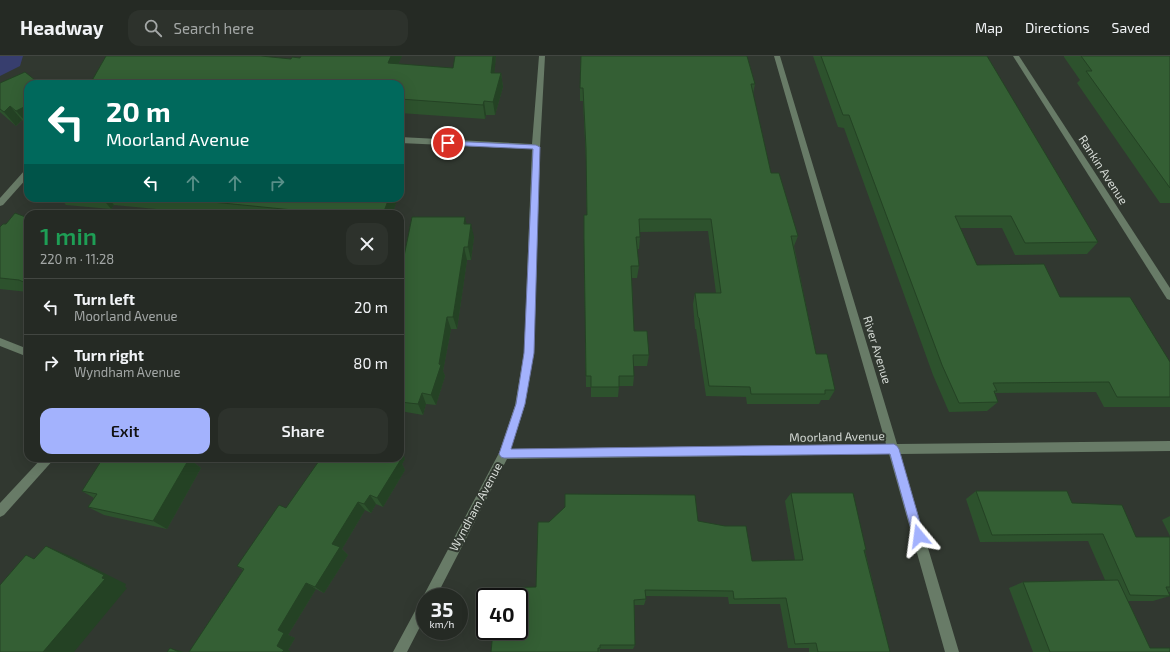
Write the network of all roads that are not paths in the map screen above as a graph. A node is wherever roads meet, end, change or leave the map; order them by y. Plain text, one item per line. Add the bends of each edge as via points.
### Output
1 (542, 56) edge
2 (777, 56) edge
3 (1016, 56) edge
4 (404, 140) edge
5 (536, 147) junction
6 (24, 176) edge
7 (0, 203) edge
8 (1170, 296) edge
9 (0, 342) edge
10 (24, 351) edge
11 (1170, 446) edge
12 (894, 449) junction
13 (504, 454) junction
14 (45, 462) edge
15 (0, 511) edge
16 (434, 588) edge
17 (416, 621) edge
18 (400, 652) edge
19 (952, 652) edge

1 - 5 street, Wyndham Avenue
2 - 12 street, River Avenue
3 - 8 street, Rankin Avenue
4 - 5 street
5 - 13 street, Wyndham Avenue via 529,353 520,404
6 - 7 street
9 - 10 street
11 - 12 street, Moorland Avenue
12 - 13 street, Moorland Avenue
12 - 19 street, River Avenue
13 - 16 street, Wyndham Avenue
14 - 15 street
17 - 18 street

